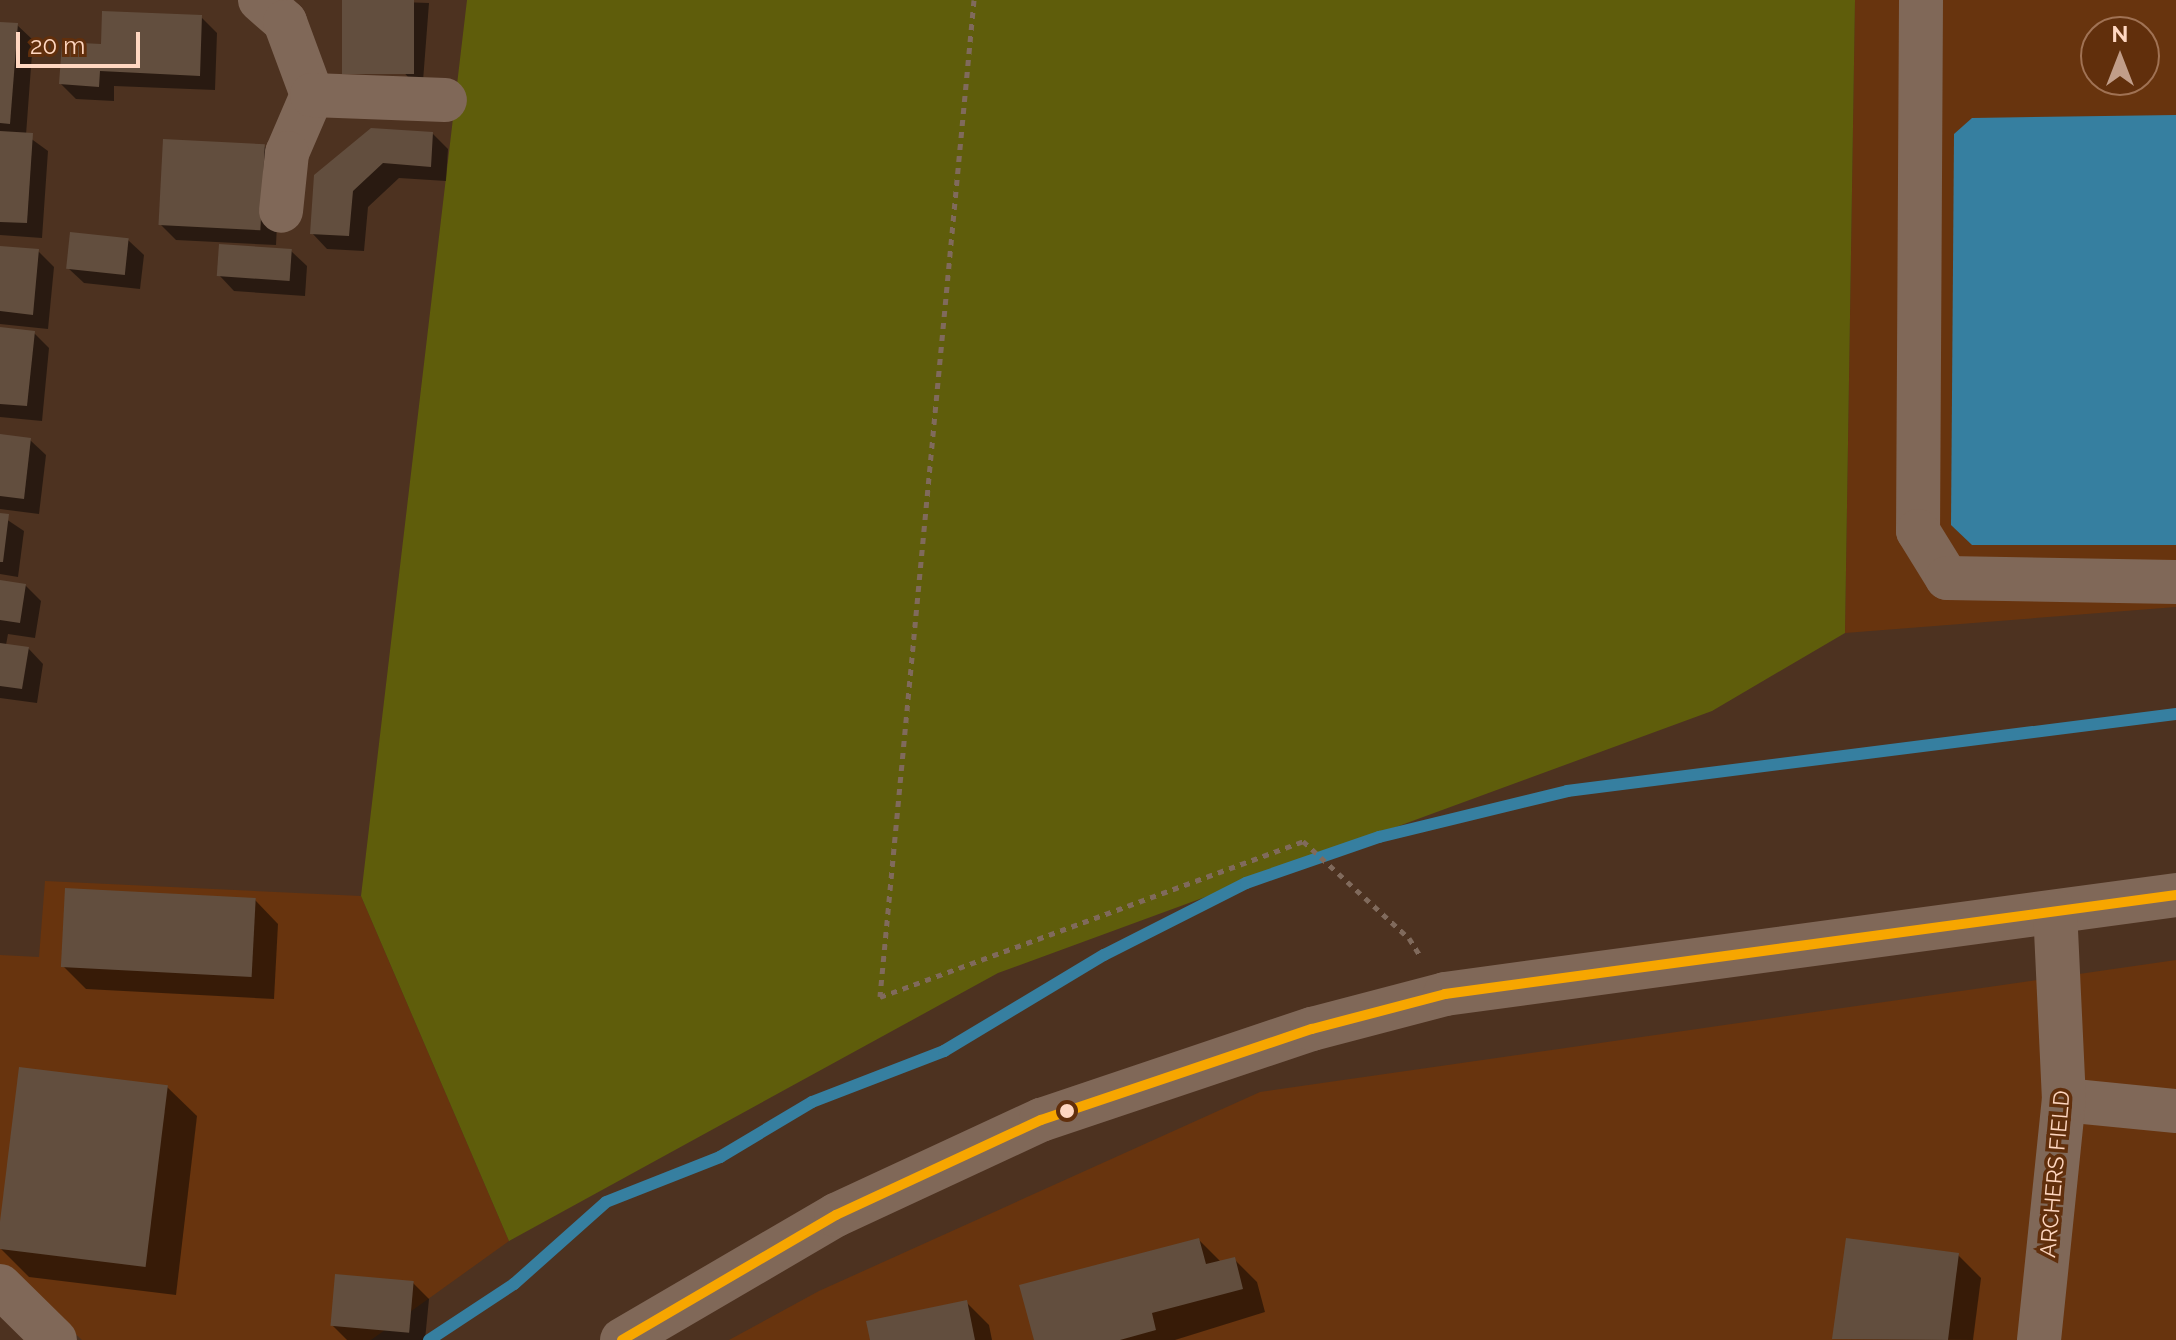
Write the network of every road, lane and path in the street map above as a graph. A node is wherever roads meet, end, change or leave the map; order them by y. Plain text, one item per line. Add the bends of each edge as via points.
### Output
1 (974, 0) edge
2 (1921, 0) edge
3 (272, 3) edge
4 (312, 95) junction
5 (445, 100) dead end
6 (281, 211) dead end
7 (2176, 582) edge
8 (2176, 895) edge
9 (2055, 912) junction
10 (1445, 994) junction
11 (2064, 1100) junction
12 (2176, 1111) edge
13 (0, 1286) edge
14 (55, 1340) edge
15 (622, 1340) edge
16 (2039, 1340) edge

1 - 10 path via 880,997 1303,841 1409,938
2 - 7 street via 1918,531 1947,578
3 - 4 street via 285,22
4 - 5 street
4 - 6 street via 287,153
8 - 9 street
9 - 10 street
9 - 11 street, ARCHERS FIELD
10 - 15 street via 1312,1029 1041,1120 836,1215
11 - 12 street
11 - 16 street, ARCHERS FIELD
13 - 14 street

